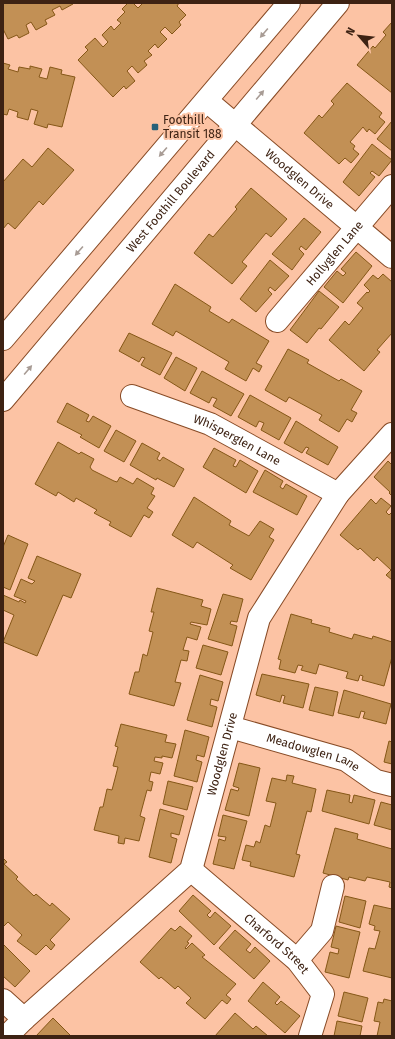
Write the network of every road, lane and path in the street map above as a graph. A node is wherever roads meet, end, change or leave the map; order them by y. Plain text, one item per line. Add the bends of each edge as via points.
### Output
1 (289, 3) edge
2 (338, 3) edge
3 (207, 101) junction
4 (235, 125) junction
5 (392, 186) edge
6 (357, 228) junction
7 (392, 256) edge
8 (277, 321) dead end
9 (7, 327) edge
10 (132, 396) dead end
11 (3, 400) edge
12 (391, 438) edge
13 (338, 494) junction
14 (230, 727) junction
15 (392, 785) edge
16 (191, 870) junction
17 (334, 886) dead end
18 (297, 960) junction
19 (3, 1000) edge
20 (24, 1019) junction
21 (7, 1036) edge
22 (310, 1036) edge

1 -> 3 street
4 -> 2 street, West Foothill Boulevard
3 - 4 street, Woodglen Drive
3 -> 9 street
4 - 6 street, Woodglen Drive
11 -> 4 street, West Foothill Boulevard
5 - 6 street, Hollyglen Lane
6 - 7 street, Woodglen Drive
6 - 8 street, Hollyglen Lane
10 - 13 street, Whisperglen Lane via 210,424
12 - 13 street, Woodglen Drive
13 - 14 street, Woodglen Drive via 259,618
14 - 15 street, Meadowglen Lane via 346,760 376,781
14 - 16 street, Woodglen Drive
16 - 18 street, Charford Street
16 - 20 street
17 - 18 street via 322,931
18 - 22 street, Charford Street via 323,994
19 - 20 street
20 - 21 street

